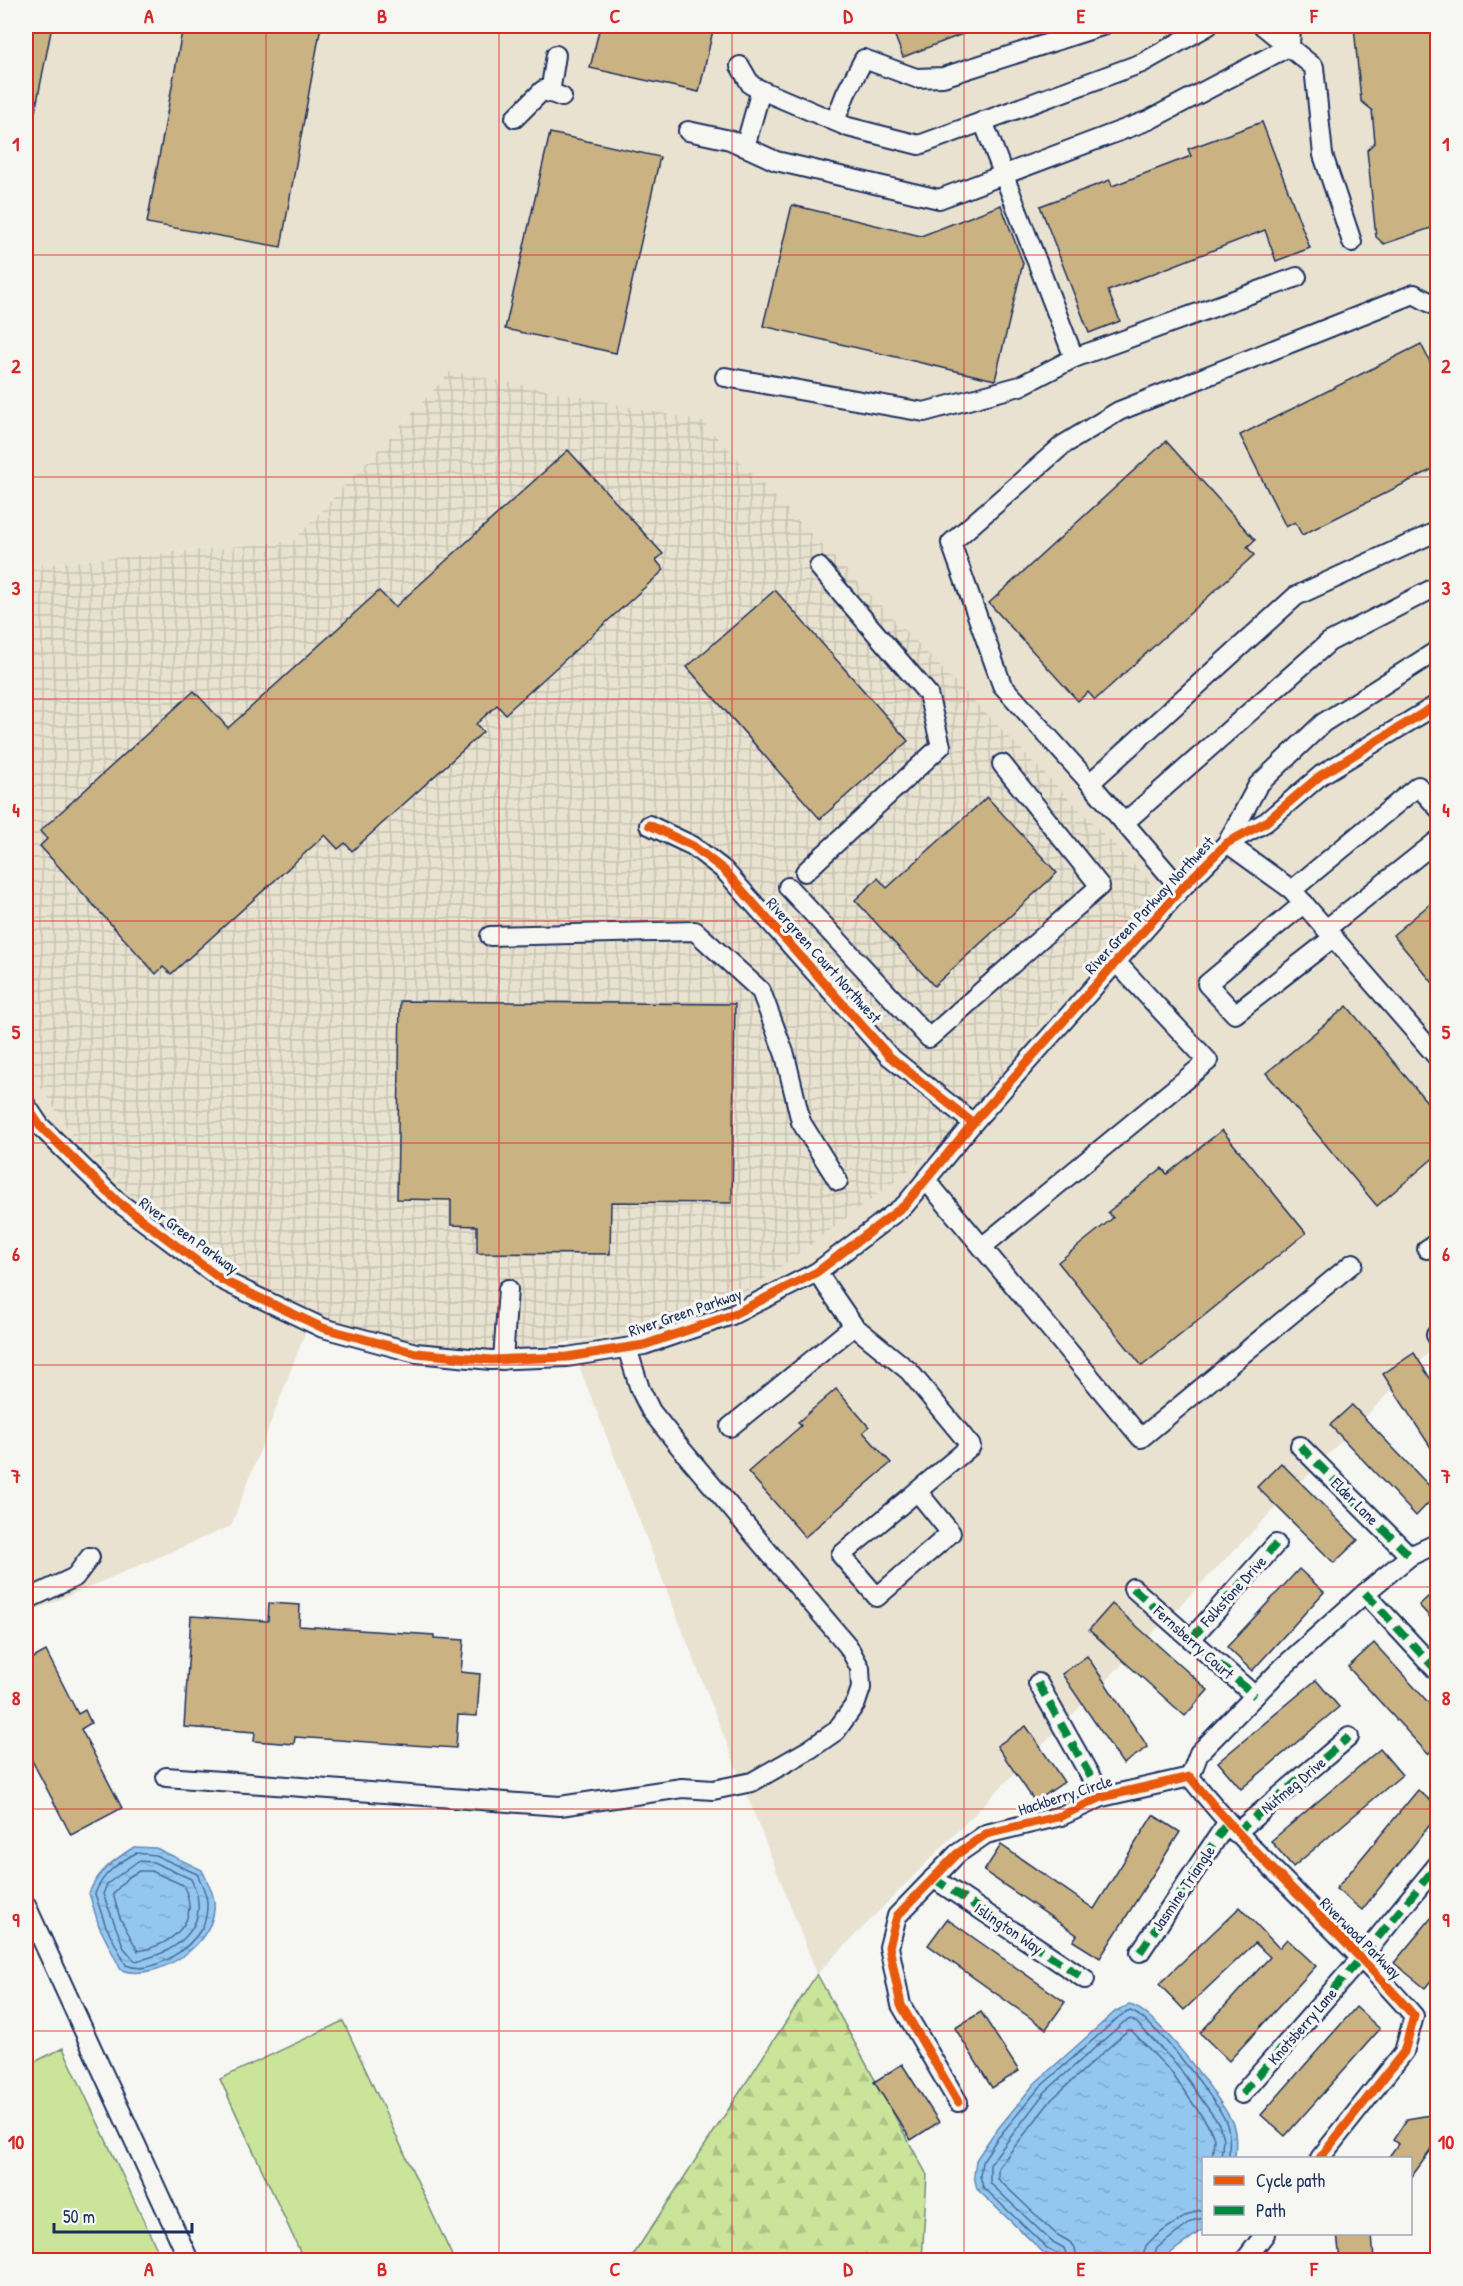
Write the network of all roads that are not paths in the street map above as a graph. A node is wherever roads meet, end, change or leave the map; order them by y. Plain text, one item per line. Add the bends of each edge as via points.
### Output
1 (1102, 26) edge
2 (1209, 26) edge
3 (1263, 26) edge
4 (1291, 26) edge
5 (1290, 46) junction
6 (556, 55) dead end
7 (740, 66) dead end
8 (761, 90) junction
9 (515, 118) dead end
10 (982, 121) junction
11 (835, 122) junction
12 (688, 131) dead end
13 (745, 147) junction
14 (1003, 174) junction
15 (1352, 242) dead end
16 (1297, 277) dead end
17 (1437, 307) edge
18 (1074, 358) junction
19 (725, 377) dead end
20 (1437, 531) edge
21 (819, 567) dead end
22 (1437, 586) edge
23 (1437, 650) edge
24 (1437, 704) edge
25 (1002, 764) dead end
26 (1090, 783) junction
27 (1437, 808) edge
28 (1124, 823) junction
29 (649, 825) dead end
30 (1437, 840) edge
31 (1227, 843) junction
32 (805, 872) dead end
33 (788, 887) dead end
34 (1181, 889) junction
35 (1298, 896) junction
36 (1330, 933) junction
37 (490, 936) dead end
38 (1116, 962) junction
39 (1437, 1058) edge
40 (26, 1105) edge
41 (973, 1123) junction
42 (926, 1180) junction
43 (838, 1181) dead end
44 (982, 1247) junction
45 (1353, 1263) dead end
46 (817, 1272) junction
47 (508, 1289) dead end
48 (854, 1326) junction
49 (627, 1348) junction
50 (503, 1360) junction
51 (730, 1427) dead end
52 (1300, 1446) dead end
53 (917, 1491) junction
54 (1437, 1543) edge
55 (1276, 1544) dead end
56 (1410, 1556) junction
57 (90, 1557) dead end
58 (1133, 1587) dead end
59 (1365, 1593) junction
60 (26, 1600) edge
61 (1191, 1639) junction
62 (1437, 1672) edge
63 (1038, 1683) dead end
64 (1255, 1696) junction
65 (1349, 1737) dead end
66 (166, 1777) dead end
67 (1190, 1777) junction
68 (1102, 1797) junction
69 (1231, 1828) junction
70 (1437, 1864) edge
71 (933, 1878) junction
72 (26, 1905) edge
73 (1140, 1952) dead end
74 (1361, 1958) junction
75 (1085, 1979) dead end
76 (1242, 2094) dead end
77 (958, 2102) dead end
78 (1321, 2157) edge
79 (1264, 2235) edge
80 (189, 2260) edge
81 (1245, 2260) edge

1 - 11 street via 943,77 916,78 864,59
2 - 10 street via 1142,63
3 - 5 street
4 - 5 street
5 - 14 street via 1149,120
5 - 15 street via 1314,67 1323,155
6 - 9 street via 556,95 543,90
7 - 8 street via 751,85
8 - 11 street
8 - 13 street
10 - 11 street via 919,145
10 - 14 street
12 - 13 street
13 - 14 street via 776,161 939,199
14 - 18 street
16 - 18 street
17 - 26 street via 1414,294 1119,411 1063,445 951,543 1002,685
18 - 19 street via 1020,386 924,412
20 - 26 street via 1296,596
21 - 32 street via 928,694 941,746
22 - 28 street via 1329,642
23 - 31 street, River Green Parkway Northwest via 1323,723 1258,785
24 - 31 street, River Green Parkway Northwest via 1322,775 1266,822
25 - 33 street via 1100,886 929,1038
26 - 28 street
27 - 35 street via 1418,786
28 - 34 street
29 - 41 street, Rivergreen Court Northwest via 693,846 724,870 890,1056
30 - 36 street
31 - 34 street, River Green Parkway Northwest
31 - 35 street
34 - 38 street, River Green Parkway Northwest
35 - 36 street
35 - 36 street via 1207,984 1235,1014
36 - 39 street
37 - 43 street via 695,931 761,991 785,1055 801,1122
38 - 41 street, River Green Parkway Northwest
38 - 44 street via 1208,1061
40 - 50 street, River Green Parkway via 40,1126 117,1201 222,1280 323,1328 416,1353
41 - 42 street, River Green Parkway
42 - 44 street
42 - 46 street, River Green Parkway via 905,1205
44 - 45 street via 1142,1438
46 - 48 street
46 - 49 street, River Green Parkway via 732,1315
47 - 50 street
48 - 51 street
48 - 53 street via 909,1371 971,1446
49 - 50 street, River Green Parkway via 567,1357
49 - 66 street via 639,1389 651,1411 848,1647 860,1668 861,1688 856,1703 836,1731 753,1782 713,1790 682,1788 627,1794 560,1806
52 - 56 street, Elder Lane
53 - 53 street via 841,1555 877,1597 951,1533
54 - 56 street
55 - 61 street, Folkstone Drive
56 - 59 street
57 - 60 street via 75,1577
58 - 61 street, Fernsberry Court
59 - 62 street
59 - 64 street
61 - 64 street, Fernsberry Court
63 - 68 street
64 - 67 street via 1199,1753
65 - 69 street, Nutmeg Drive
67 - 68 street, Hackberry Circle
67 - 69 street, Riverwood Parkway
68 - 71 street, Hackberry Circle via 1061,1816 986,1834 957,1854
69 - 73 street, Jasmine Triangle
69 - 74 street, Riverwood Parkway
70 - 74 street, Knotsberry Lane
71 - 75 street, Islington Way
71 - 77 street, Hackberry Circle via 897,1916 889,1947 901,2005
72 - 80 street
74 - 76 street, Knotsberry Lane
74 - 78 street, Riverwood Parkway via 1414,2016 1404,2052
79 - 81 street

